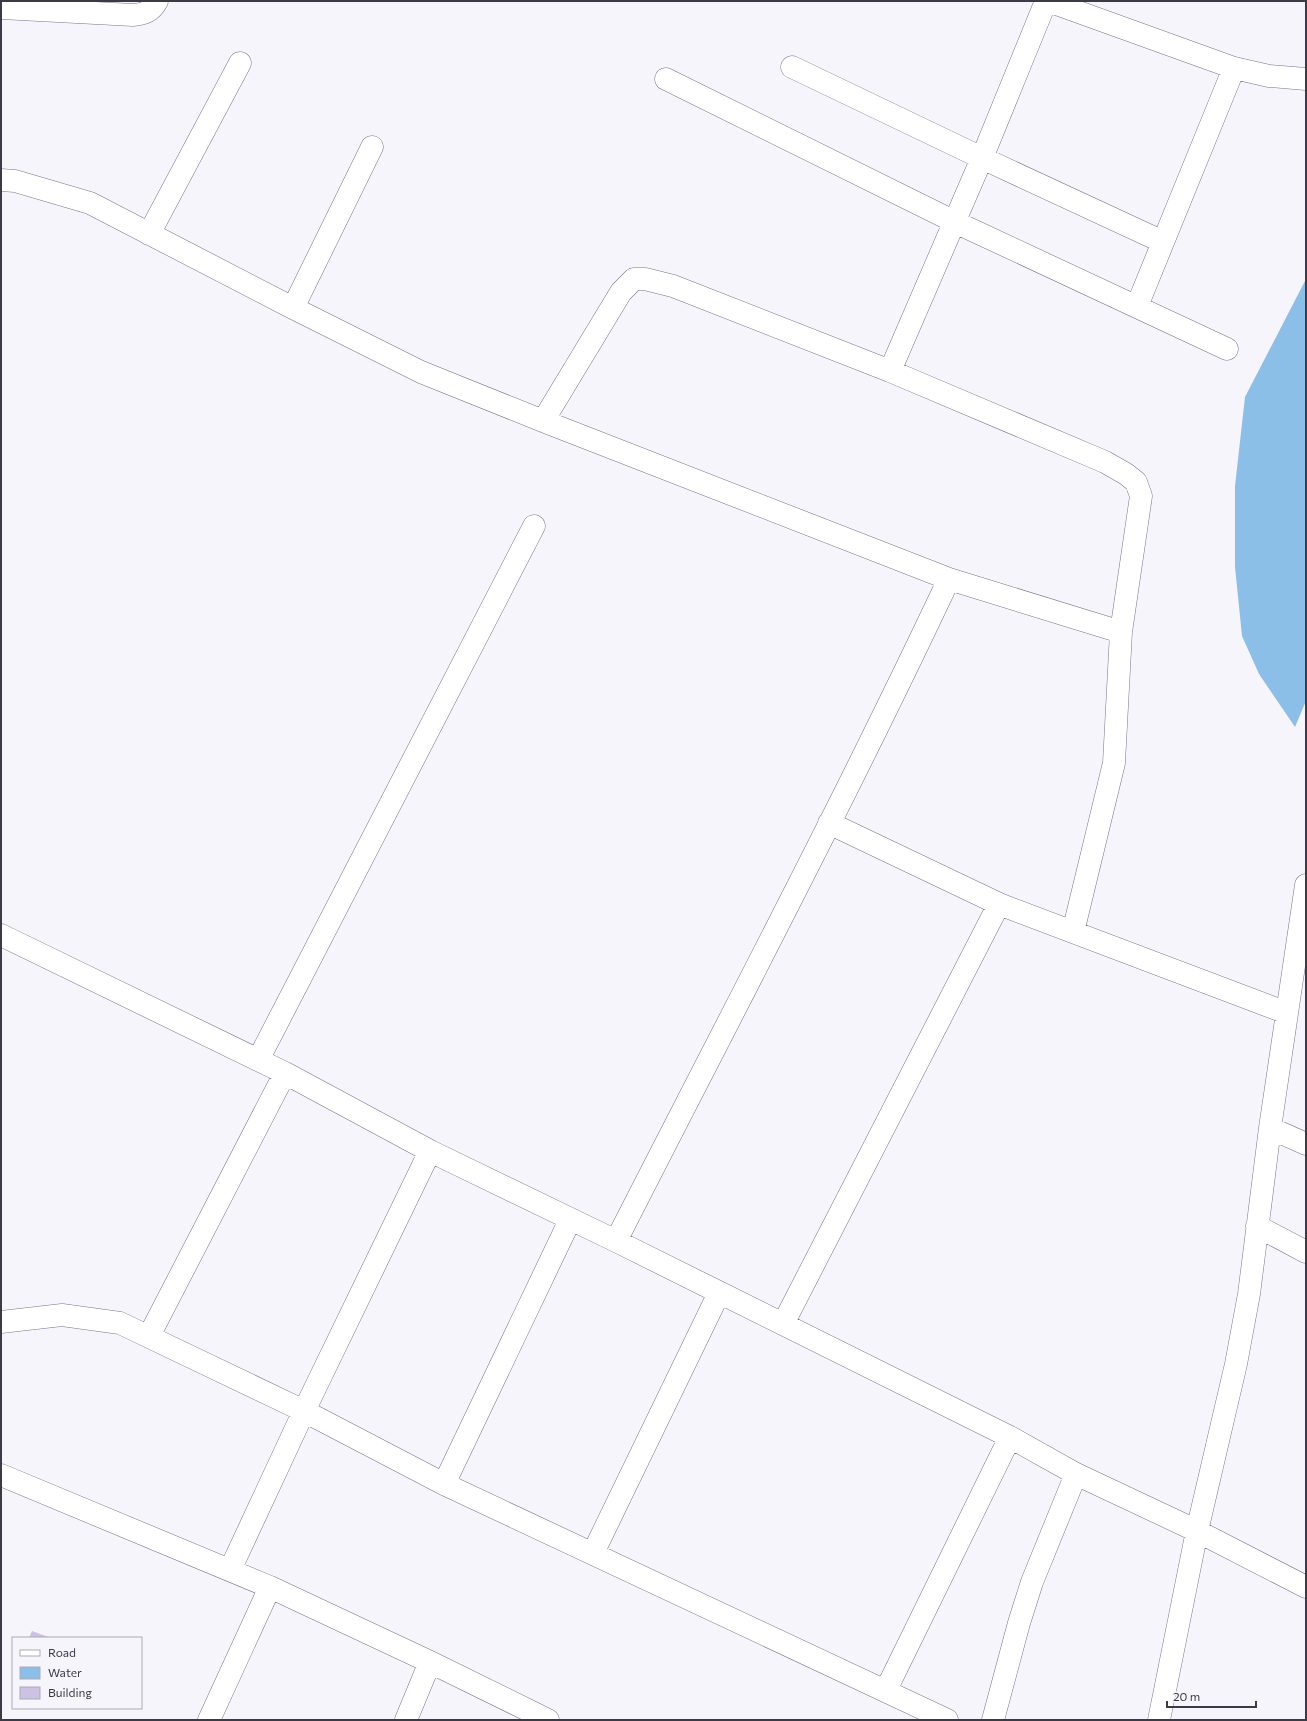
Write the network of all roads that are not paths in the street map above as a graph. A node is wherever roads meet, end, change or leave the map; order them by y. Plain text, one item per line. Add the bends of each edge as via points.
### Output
1 (157, 1) edge
2 (1047, 1) edge
3 (1, 8) edge
4 (240, 63) dead end
5 (792, 66) dead end
6 (1234, 68) junction
7 (666, 79) dead end
8 (1306, 79) edge
9 (372, 147) dead end
10 (982, 158) junction
11 (1, 180) edge
12 (955, 222) junction
13 (149, 234) junction
14 (1163, 242) junction
15 (1137, 306) junction
16 (293, 308) junction
17 (1227, 348) dead end
18 (890, 372) junction
19 (543, 420) junction
20 (534, 526) dead end
21 (949, 578) junction
22 (1121, 632) junction
23 (829, 822) junction
24 (1306, 885) edge
25 (998, 904) junction
26 (1073, 932) junction
27 (1, 935) edge
28 (1287, 1013) junction
29 (258, 1060) junction
30 (285, 1073) junction
31 (1270, 1128) junction
32 (1306, 1144) edge
33 (430, 1151) junction
34 (570, 1220) junction
35 (1257, 1226) junction
36 (616, 1241) junction
37 (1306, 1252) edge
38 (719, 1293) junction
39 (1, 1322) edge
40 (783, 1324) junction
41 (149, 1336) junction
42 (304, 1411) junction
43 (1010, 1437) junction
44 (1076, 1474) junction
45 (1, 1475) edge
46 (444, 1484) junction
47 (1197, 1531) junction
48 (593, 1553) junction
49 (230, 1570) junction
50 (1306, 1586) edge
51 (270, 1587) junction
52 (430, 1662) junction
53 (886, 1690) junction
54 (209, 1720) edge
55 (406, 1720) edge
56 (548, 1720) edge
57 (947, 1720) edge
58 (993, 1720) edge
59 (1159, 1720) edge

1 - 3 street via 153,8 144,14 133,15
2 - 6 street
2 - 10 street
4 - 13 street
5 - 10 street
6 - 8 street via 1269,76
6 - 14 street
7 - 12 street
9 - 16 street
10 - 12 street
10 - 14 street
11 - 13 street via 29,185 90,203
12 - 15 street
12 - 18 street
13 - 16 street
14 - 15 street
15 - 17 street
16 - 19 street via 421,372
18 - 19 street via 673,286 634,279 621,292
18 - 22 street via 1105,462 1136,482 1141,496
19 - 21 street
20 - 29 street
21 - 22 street
21 - 23 street via 909,665
22 - 26 street via 1114,763
23 - 25 street
23 - 36 street
24 - 28 street
25 - 26 street
25 - 40 street
26 - 28 street
27 - 29 street
28 - 31 street
29 - 30 street
30 - 33 street
30 - 41 street
31 - 32 street
31 - 35 street
33 - 34 street
33 - 42 street
34 - 36 street
34 - 46 street
35 - 37 street
35 - 47 street via 1249,1294 1236,1364
36 - 38 street
38 - 40 street
38 - 48 street
39 - 41 street via 62,1316 120,1323
40 - 43 street
41 - 42 street
42 - 46 street
42 - 49 street
43 - 44 street
43 - 53 street
44 - 47 street
44 - 58 street via 1032,1582
45 - 49 street
46 - 48 street
47 - 50 street
47 - 59 street
48 - 53 street
49 - 51 street
51 - 52 street
51 - 54 street
52 - 55 street
52 - 56 street
53 - 57 street

